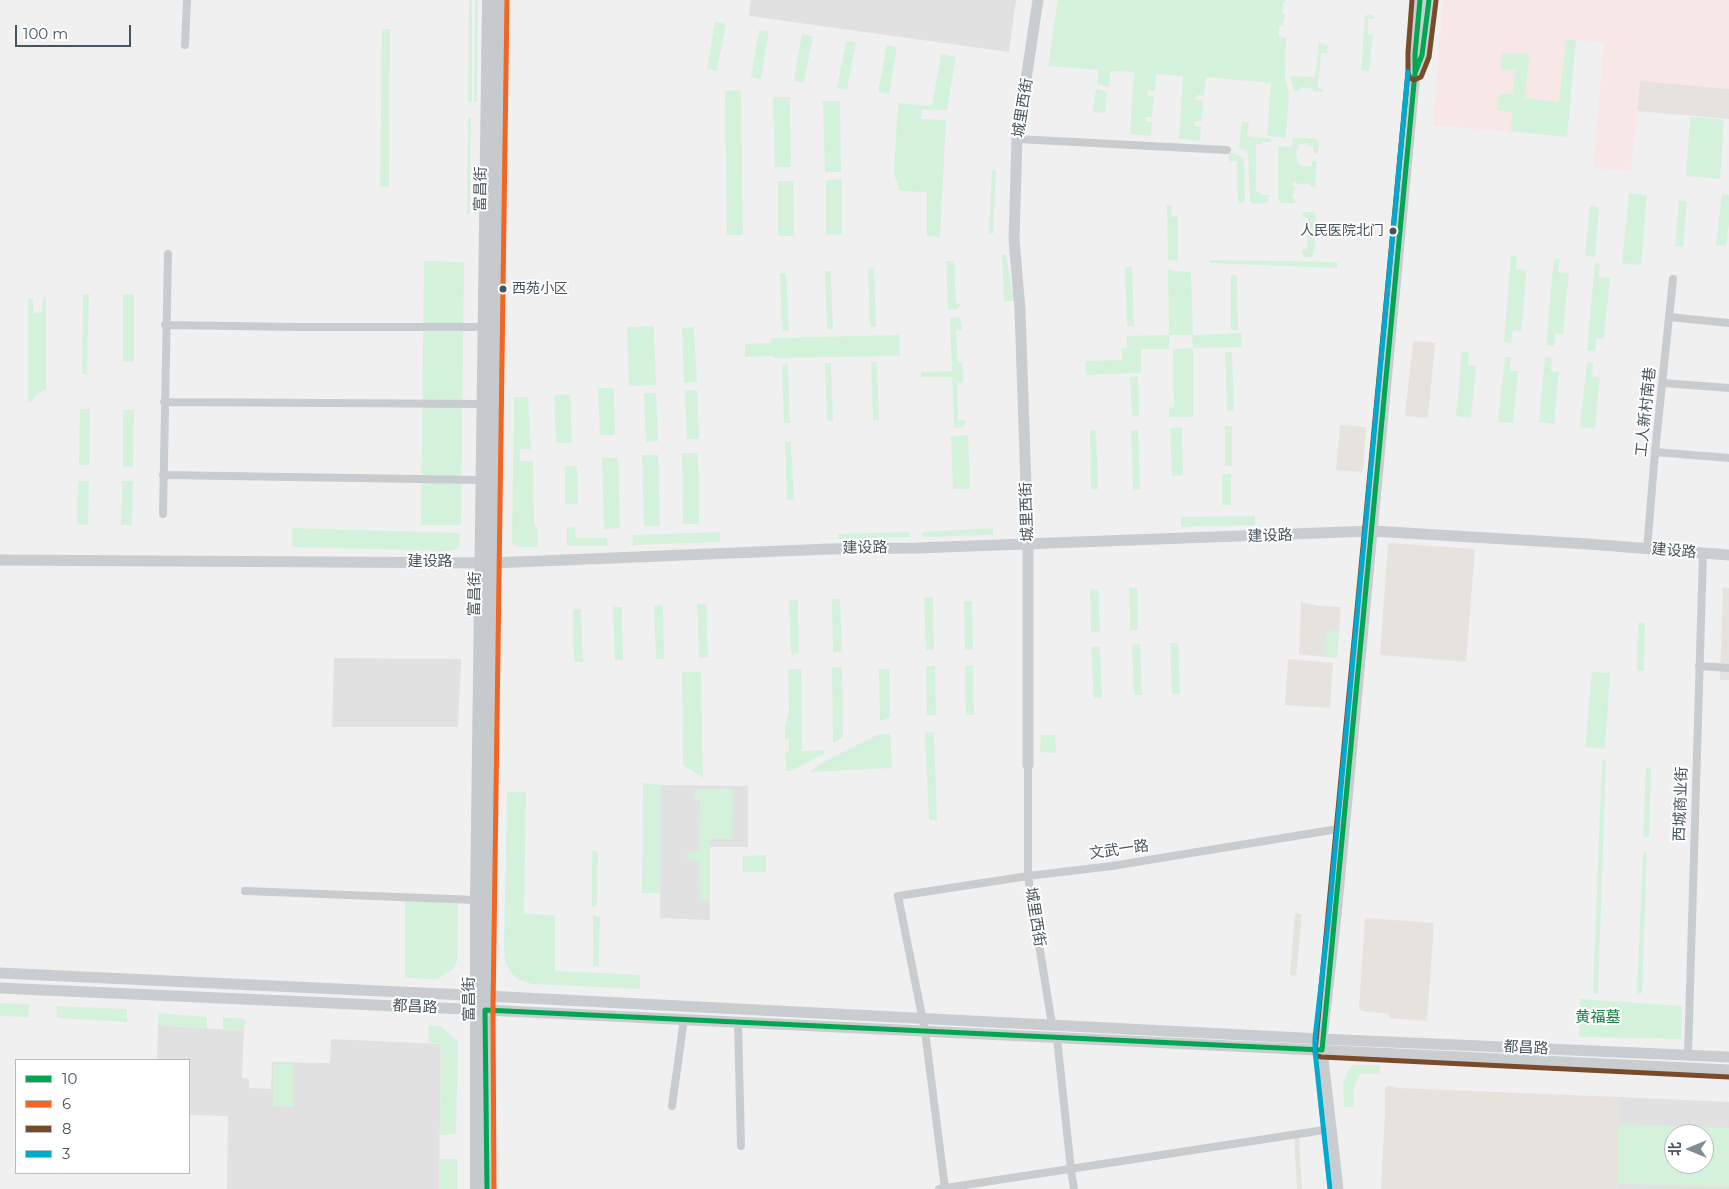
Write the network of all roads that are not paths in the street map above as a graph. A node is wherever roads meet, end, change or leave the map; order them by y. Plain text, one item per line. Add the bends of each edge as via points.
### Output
1 (187, 0) edge
2 (488, 0) edge
3 (500, 0) edge
4 (1038, 0) edge
5 (1420, 0) edge
6 (1429, 0) edge
7 (185, 45) dead end
8 (1415, 73) junction
9 (1017, 140) junction
10 (1227, 150) dead end
11 (168, 254) dead end
12 (1673, 279) dead end
13 (1669, 317) junction
14 (1729, 323) edge
15 (165, 324) junction
16 (484, 327) junction
17 (1663, 383) junction
18 (1729, 388) edge
19 (164, 402) junction
20 (482, 404) junction
21 (1655, 452) junction
22 (1729, 458) edge
23 (163, 475) junction
24 (481, 480) junction
25 (162, 514) dead end
26 (1372, 531) junction
27 (1028, 544) junction
28 (1648, 549) junction
29 (1703, 553) junction
30 (1729, 555) edge
31 (0, 560) edge
32 (486, 563) junction
33 (1699, 666) junction
34 (1729, 668) edge
35 (1028, 765) joint
36 (1344, 828) junction
37 (1028, 876) junction
38 (245, 891) dead end
39 (476, 900) junction
40 (0, 973) edge
41 (0, 988) edge
42 (480, 996) junction
43 (480, 1009) junction
44 (922, 1018) junction
45 (684, 1019) junction
46 (738, 1022) junction
47 (1052, 1025) junction
48 (925, 1031) junction
49 (1057, 1038) junction
50 (1322, 1045) junction
51 (1688, 1055) junction
52 (1729, 1057) edge
53 (1729, 1070) edge
54 (672, 1106) dead end
55 (1331, 1128) junction
56 (741, 1146) dead end
57 (1070, 1170) junction
58 (476, 1189) edge
59 (487, 1189) edge
60 (943, 1189) edge
61 (1074, 1189) edge
62 (1338, 1189) edge

1 - 7 street
2 - 16 main road, 富昌街
3 - 32 main road, 富昌街
4 - 9 street, 城里西街
5 - 8 street
6 - 8 street via 1422,55
8 - 26 street
9 - 10 street
9 - 27 street, 城里西街 via 1014,239 1020,310
11 - 15 street
12 - 13 street, 工人新村南巷
13 - 14 street
13 - 17 street, 工人新村南巷
15 - 16 street
15 - 19 street
16 - 20 main road, 富昌街
17 - 18 street
17 - 21 street, 工人新村南巷
19 - 20 street
19 - 23 street
20 - 24 main road, 富昌街
21 - 22 street
21 - 28 street, 工人新村南巷
23 - 24 street
23 - 25 street
24 - 32 main road, 富昌街
26 - 27 street, 建设路
26 - 28 street, 建设路
26 - 36 street
27 - 32 street, 建设路
27 - 35 street, 城里西街
28 - 29 street, 建设路
29 - 30 street, 建设路
29 - 33 street, 西城商业街
31 - 32 street, 建设路
32 - 39 main road, 富昌街
32 - 42 main road, 富昌街
33 - 34 street
33 - 51 street, 西城商业街
35 - 37 street, 城里西街
36 - 37 street, 文武一路 via 1112,866
36 - 50 street
37 - 44 street, 文武一路 via 898,896
37 - 47 street, 城里西街
38 - 39 street
39 - 42 main road, 富昌街
40 - 42 street, 都昌路
41 - 43 street, 都昌路
42 - 43 main road, 富昌街
42 - 44 street, 都昌路
43 - 45 street, 都昌路
43 - 58 main road, 富昌街
43 - 59 main road, 富昌街
44 - 47 street, 都昌路
44 - 48 street
45 - 46 street, 都昌路
45 - 54 street
46 - 48 street, 都昌路
46 - 56 street
47 - 50 street, 都昌路
48 - 49 street, 都昌路
48 - 60 street
49 - 50 street, 都昌路
49 - 57 street
50 - 51 street, 都昌路
50 - 53 street, 都昌路
50 - 55 street
51 - 52 street, 都昌路
55 - 57 street
55 - 62 street
57 - 60 street
57 - 61 street

